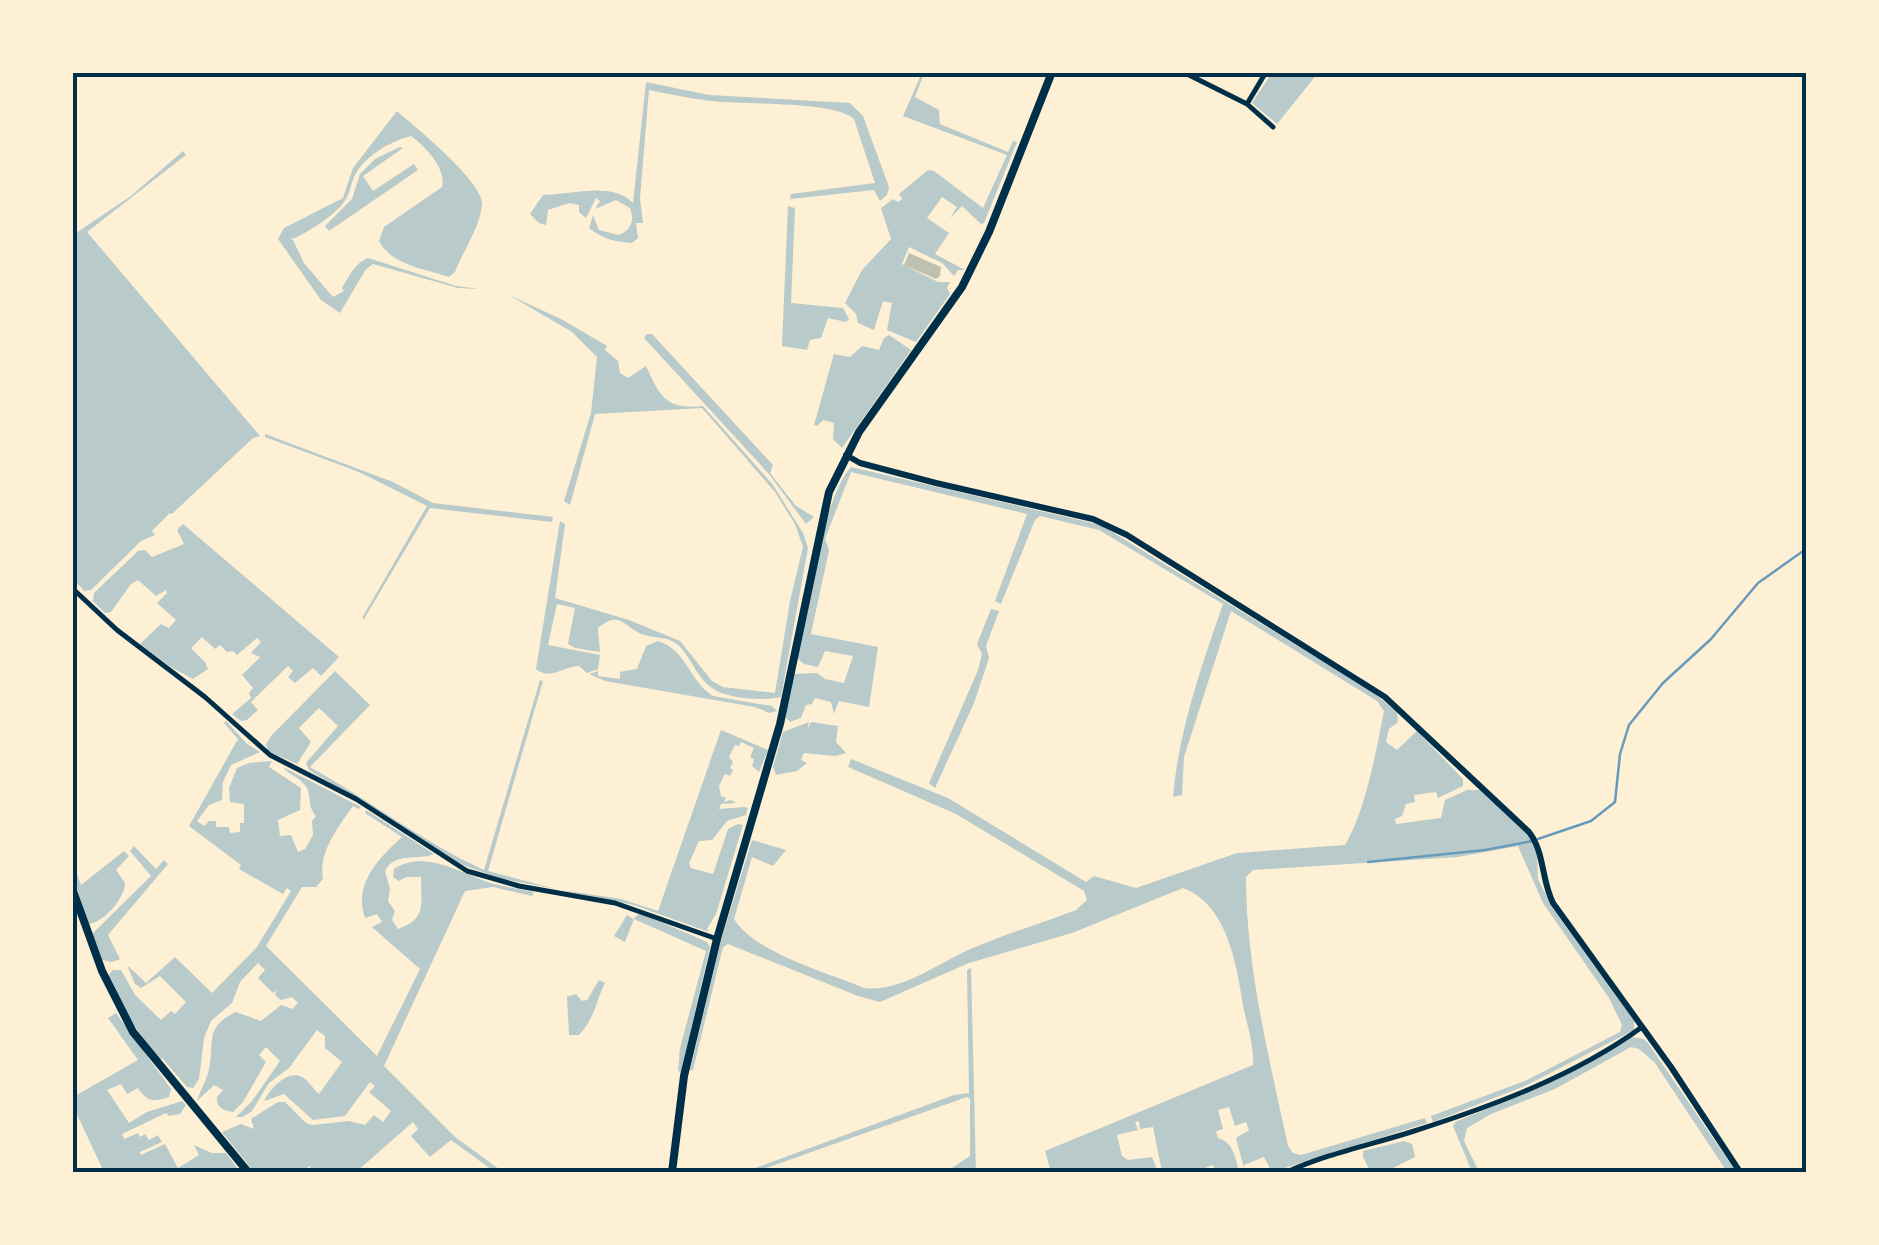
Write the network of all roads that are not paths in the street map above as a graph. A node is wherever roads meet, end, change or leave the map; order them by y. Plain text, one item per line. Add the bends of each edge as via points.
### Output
1 (1052, 72) edge
2 (1183, 72) edge
3 (1266, 72) edge
4 (1247, 104) junction
5 (1272, 127) dead end
6 (846, 455) junction
7 (72, 588) edge
8 (72, 888) edge
9 (718, 939) junction
10 (1642, 1027) junction
11 (248, 1172) edge
12 (672, 1172) edge
13 (1286, 1172) edge
14 (1740, 1172) edge

1 - 6 main road via 962,287
2 - 4 street
3 - 4 street
4 - 5 street
6 - 9 main road via 825,503 780,724
6 - 10 street via 1102,521 1367,684 1529,832 1553,903
7 - 9 street via 270,755 356,799 467,871 615,903
8 - 11 main road via 132,1032
9 - 12 main road via 683,1084
10 - 13 street via 1528,1089
10 - 14 street

